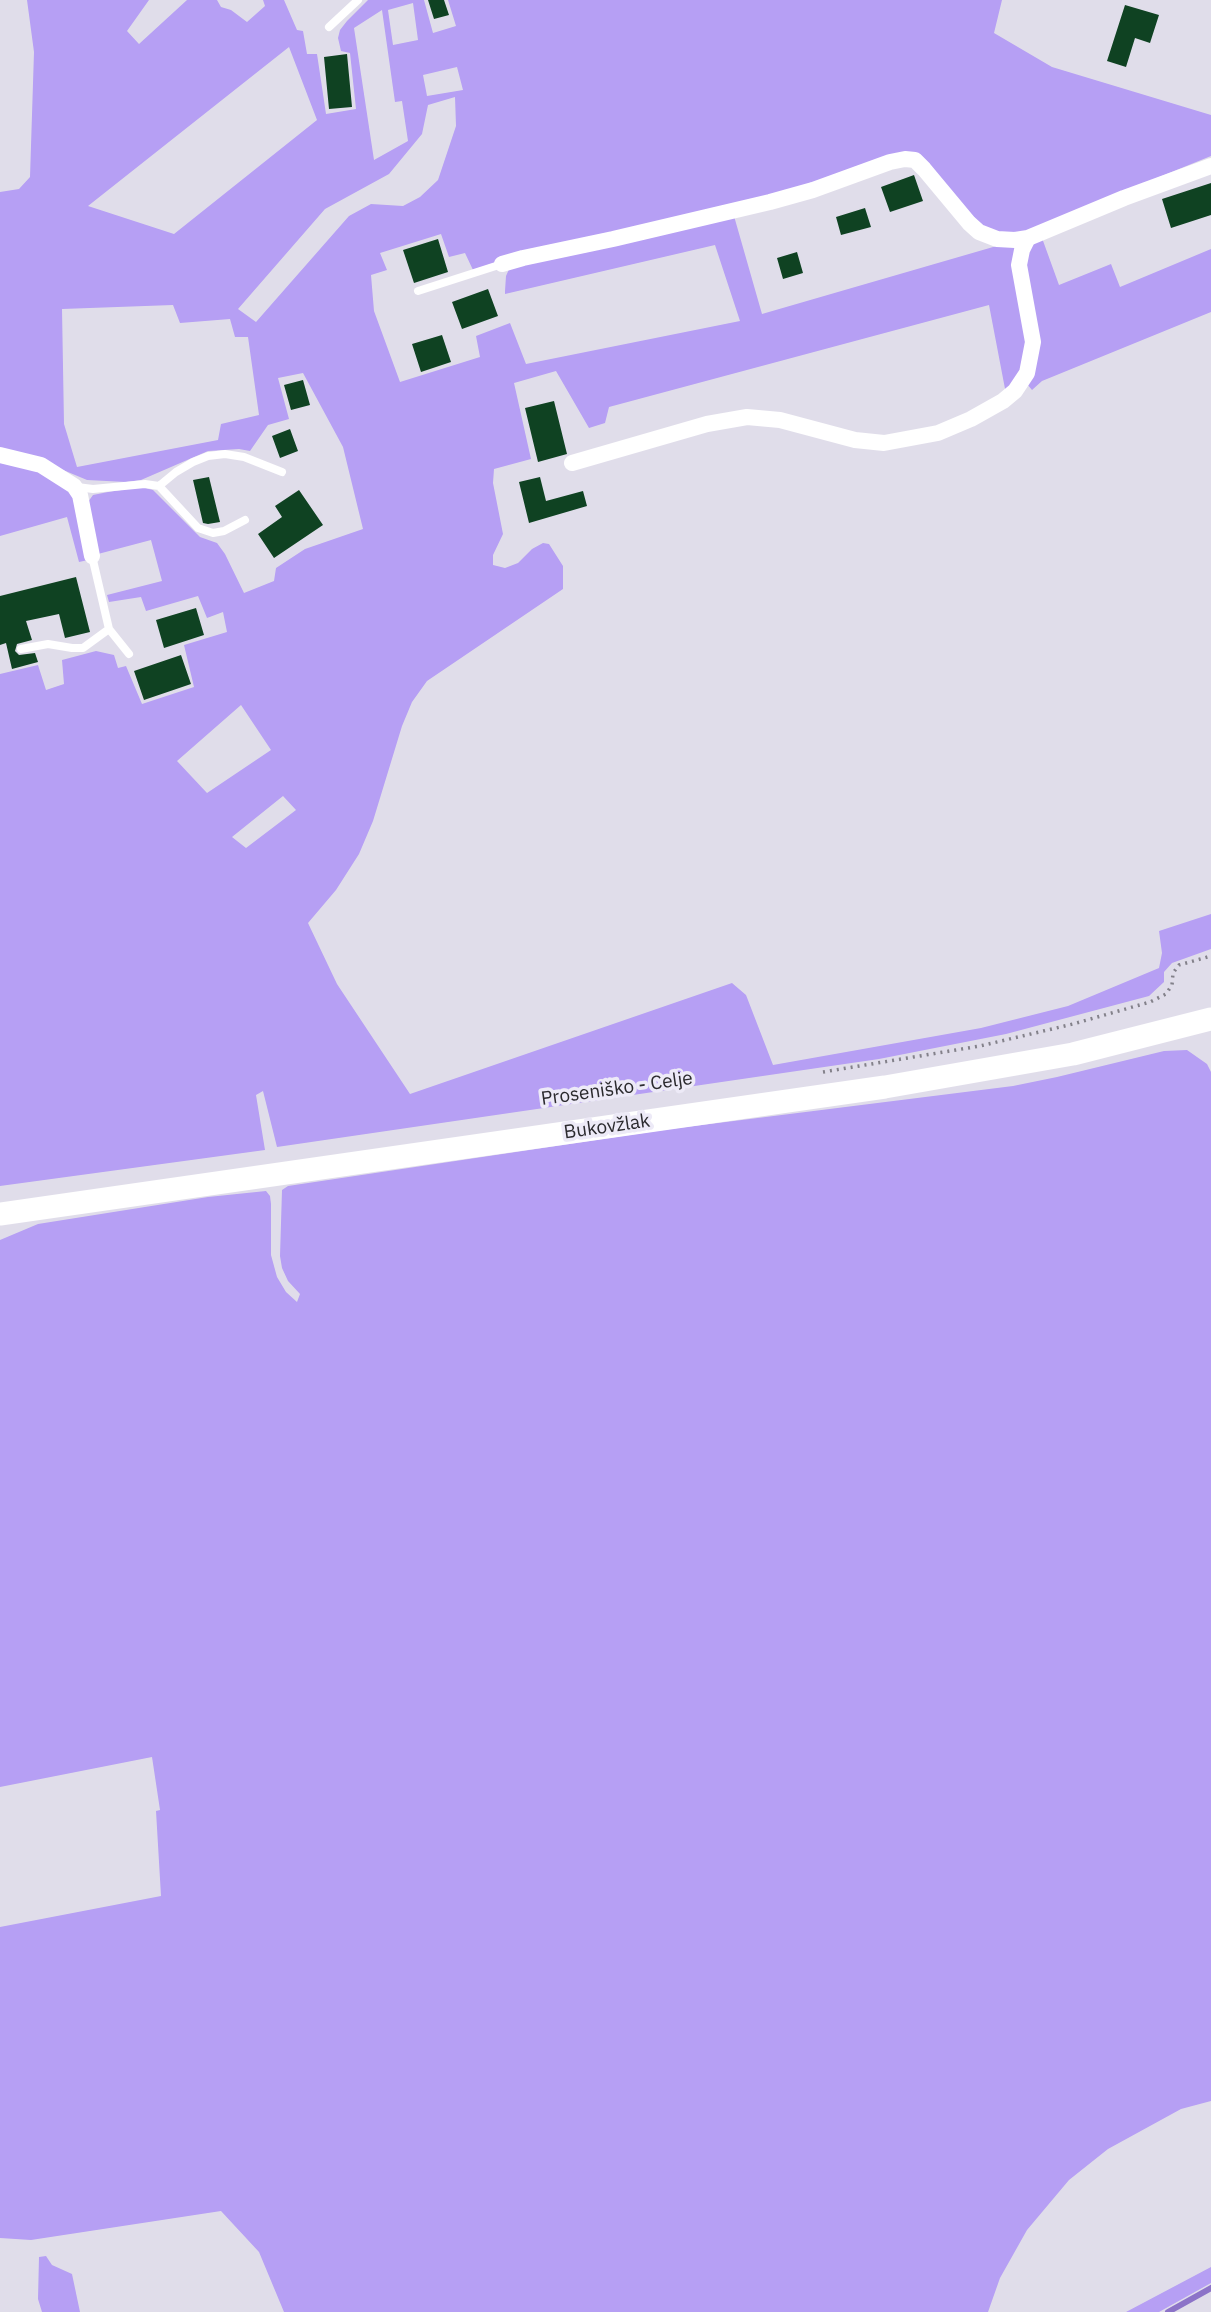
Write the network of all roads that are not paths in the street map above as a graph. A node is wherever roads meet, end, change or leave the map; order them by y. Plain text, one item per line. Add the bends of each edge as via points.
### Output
1 (358, 0) edge
2 (329, 27) dead end
3 (1211, 166) edge
4 (1028, 238) junction
5 (502, 264) joint
6 (418, 291) dead end
7 (0, 455) edge
8 (572, 463) dead end
9 (282, 472) dead end
10 (74, 486) junction
11 (159, 486) junction
12 (245, 520) dead end
13 (92, 556) joint
14 (109, 629) junction
15 (21, 649) dead end
16 (129, 654) dead end
17 (1211, 1019) edge
18 (0, 1214) edge

1 - 2 lane
3 - 4 street
4 - 5 street via 997,239 979,232 915,160 905,159 744,209
4 - 8 street via 1019,265 1033,342 1027,373 1003,401 971,419 938,433 884,443 747,417
5 - 6 lane
7 - 10 street via 41,466
9 - 11 lane via 225,454 193,462
10 - 11 lane
10 - 13 street via 80,495
11 - 12 lane via 198,528 213,533
13 - 14 lane
14 - 15 lane via 83,648 48,644
14 - 16 lane
17 - 18 main road, Bukovžlak via 1073,1054 924,1081

